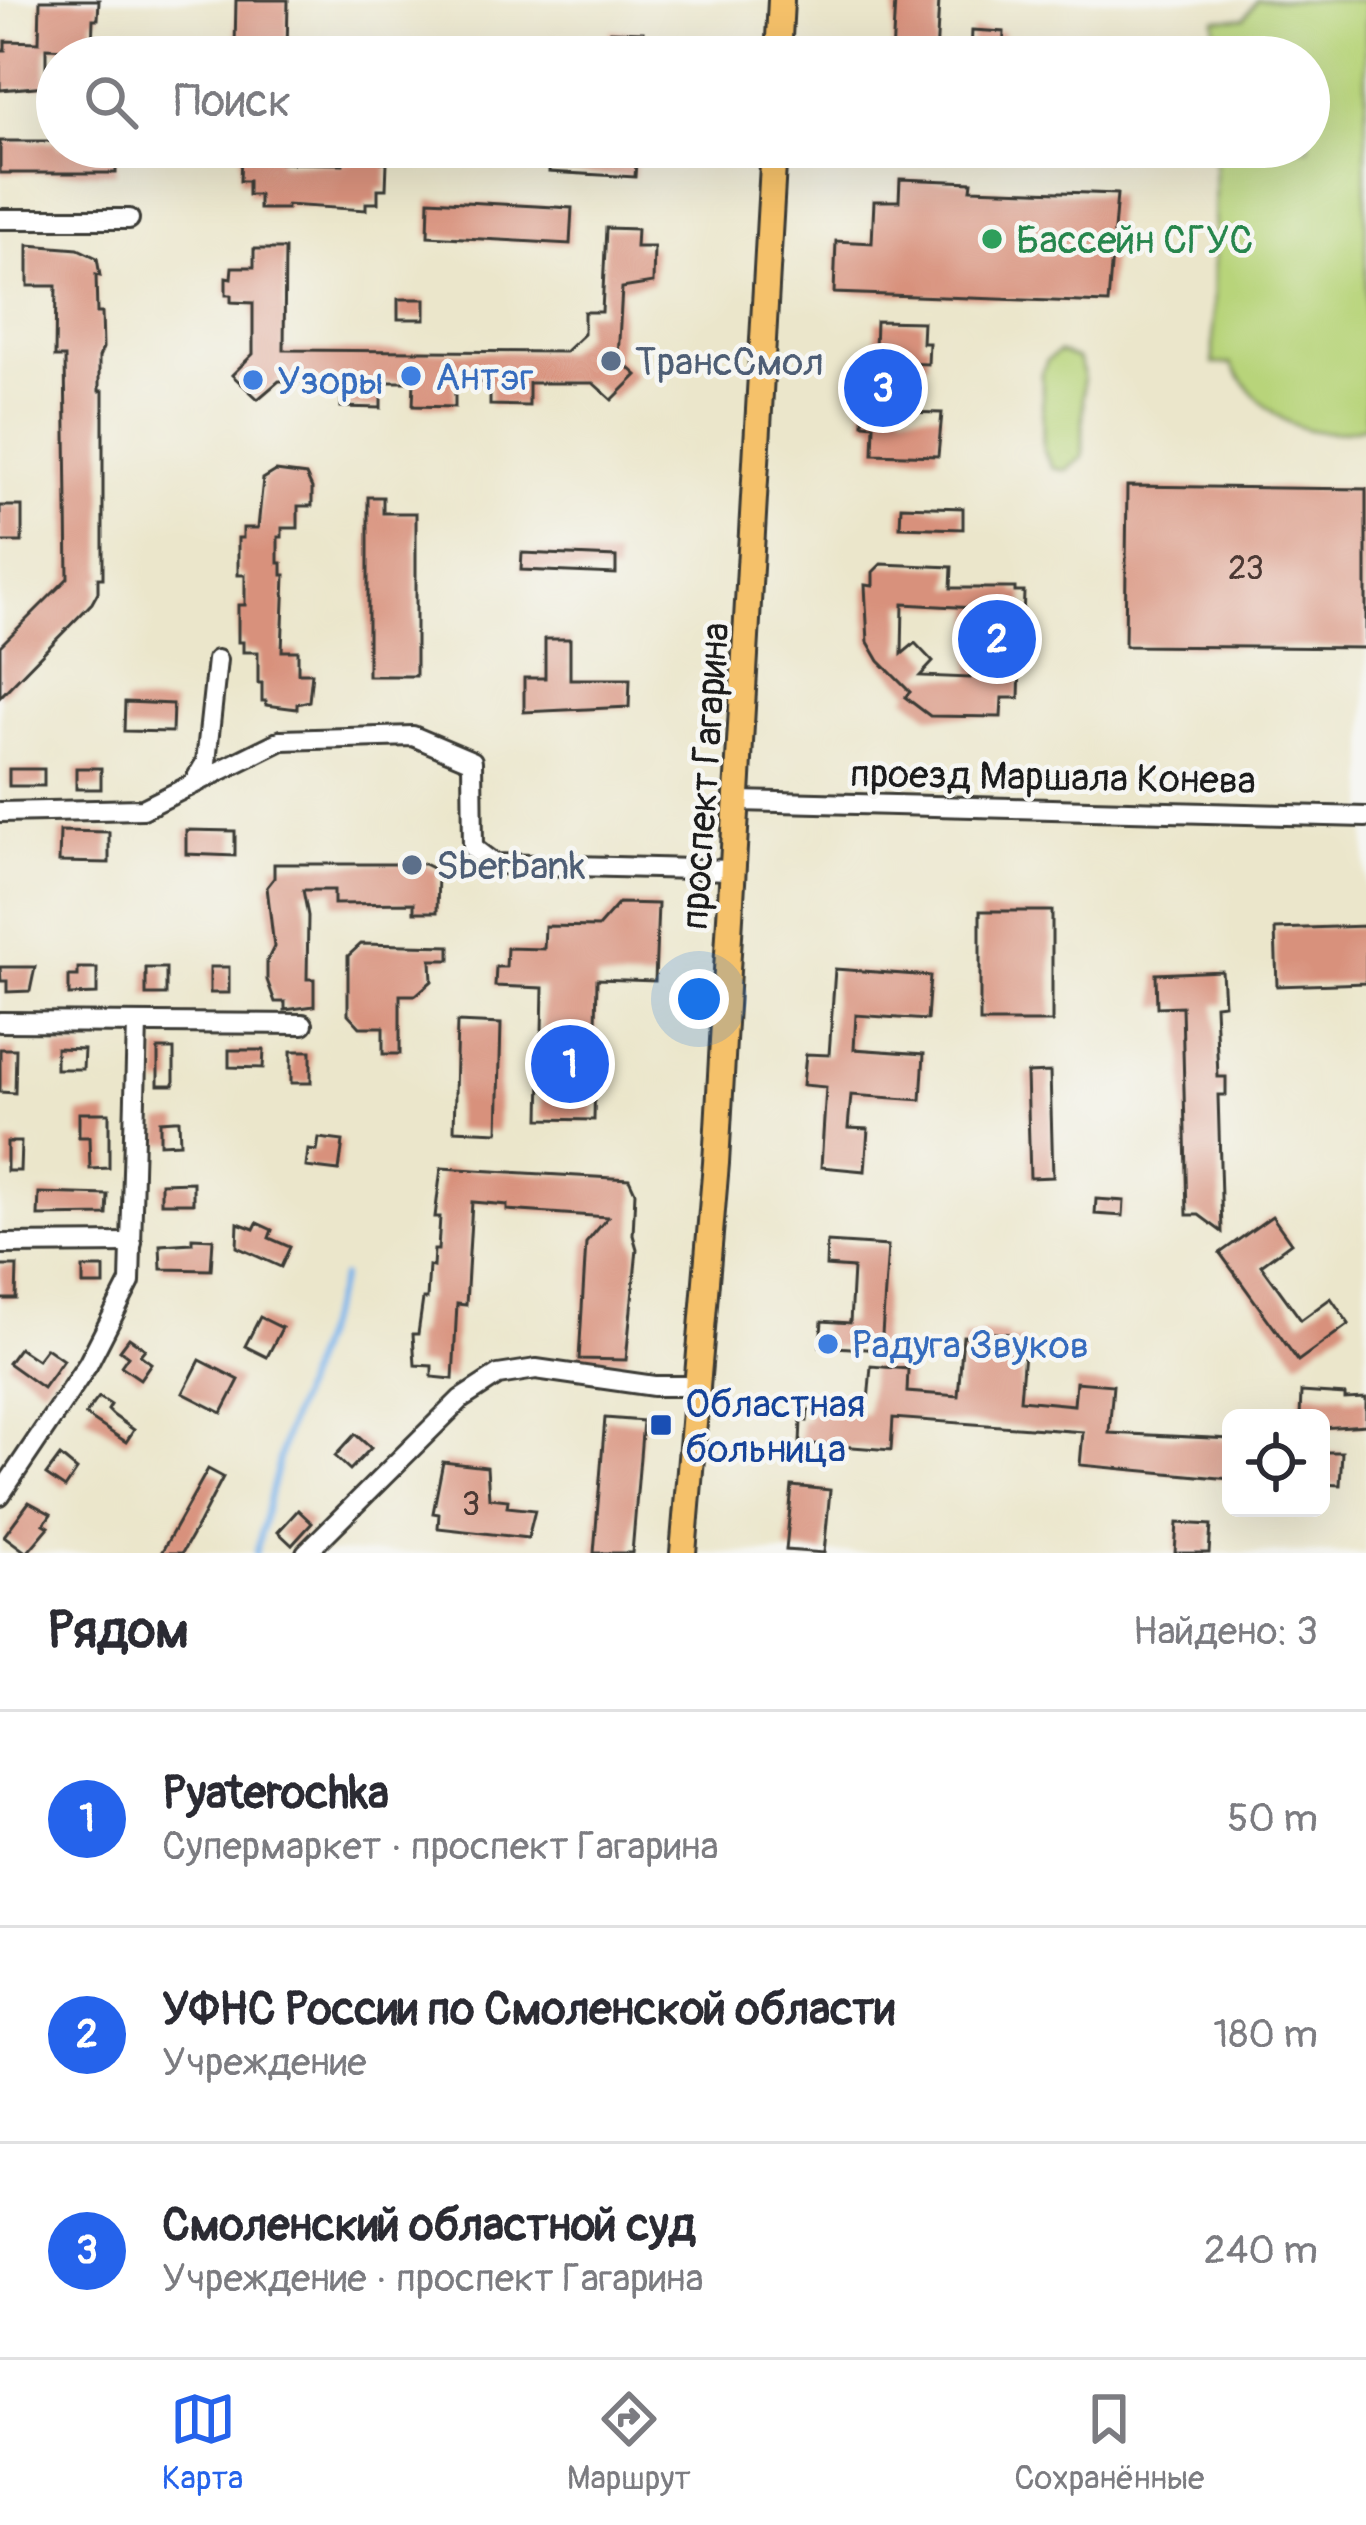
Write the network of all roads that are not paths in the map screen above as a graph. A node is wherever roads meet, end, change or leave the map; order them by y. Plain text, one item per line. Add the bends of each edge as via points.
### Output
1 (782, 0) edge
2 (779, 36) edge
3 (773, 168) edge
4 (0, 219) edge
5 (129, 219) dead end
6 (217, 660) dead end
7 (190, 788) junction
8 (739, 801) junction
9 (0, 812) edge
10 (1366, 817) edge
11 (734, 871) junction
12 (0, 1022) edge
13 (137, 1024) junction
14 (303, 1024) dead end
15 (132, 1243) junction
16 (0, 1244) edge
17 (700, 1386) junction
18 (0, 1496) edge
19 (306, 1553) edge
20 (683, 1553) edge

1 - 2 main road
3 - 8 main road, проспект Гагарина
4 - 5 street
6 - 7 street via 206,762
7 - 9 street via 143,809
7 - 11 street via 282,740 413,736 472,761 472,848 494,864
8 - 10 street, проезд Маршала Конева
8 - 11 main road, проспект Гагарина
11 - 17 main road, проспект Гагарина
12 - 13 street
13 - 14 street
13 - 15 street
15 - 16 street
15 - 18 street via 130,1282 88,1364
17 - 19 street via 536,1369 498,1375 461,1399
17 - 20 main road, проспект Гагарина

